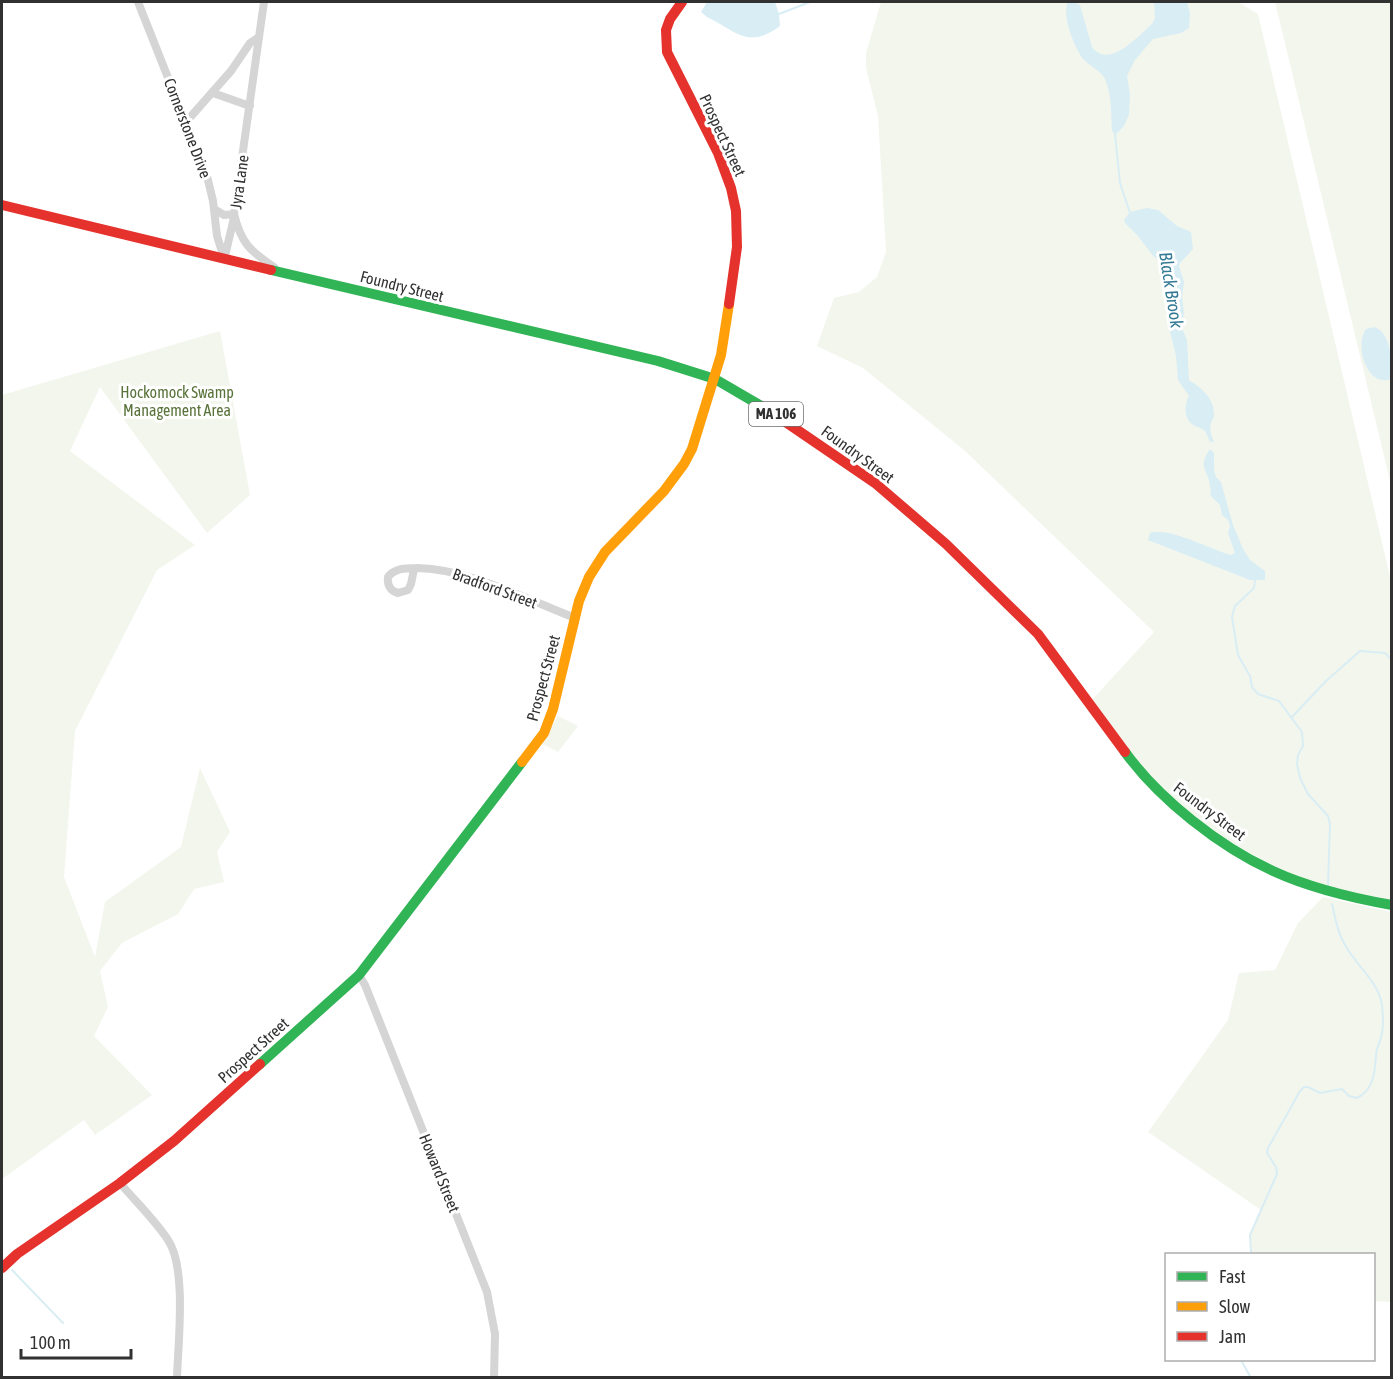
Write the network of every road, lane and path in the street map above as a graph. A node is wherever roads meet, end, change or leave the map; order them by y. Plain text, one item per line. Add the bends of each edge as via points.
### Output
1 (138, 2) edge
2 (264, 2) edge
3 (682, 2) edge
4 (259, 37) junction
5 (213, 93) junction
6 (250, 106) junction
7 (186, 122) junction
8 (2, 205) edge
9 (214, 209) junction
10 (234, 214) junction
11 (225, 258) junction
12 (281, 271) junction
13 (715, 379) junction
14 (414, 568) dead end
15 (574, 618) junction
16 (1392, 905) edge
17 (359, 975) junction
18 (120, 1183) junction
19 (2, 1268) edge
20 (177, 1377) edge
21 (494, 1377) edge

1 - 7 street, Cornerstone Drive
2 - 4 street, Jyra Lane
3 - 13 main road, Prospect Street via 666,30 667,52 723,165 737,222 734,273
4 - 5 street
4 - 6 street, Jyra Lane
5 - 6 street
5 - 7 street
6 - 10 street, Jyra Lane
7 - 9 street, Cornerstone Drive via 209,183
8 - 11 main road, Foundry Street / MA 106
9 - 10 street
9 - 11 street, Cornerstone Drive via 216,236
10 - 11 street, Jyra Lane
10 - 12 street via 244,243
11 - 12 main road, Foundry Street / MA 106
12 - 13 main road, Foundry Street / MA 106 via 658,361
13 - 15 main road, Prospect Street via 684,464 664,491 605,552 589,577
13 - 16 main road, Foundry Street / MA 106 via 778,416 875,483 946,544 1038,634 1140,773 1186,816 1273,871 1316,887
14 - 15 street, Bradford Street via 464,575
15 - 17 main road, Prospect Street via 544,733
17 - 18 main road, Prospect Street via 174,1141
17 - 21 street, Howard Street via 487,1292 495,1334
18 - 19 main road, Prospect Street
18 - 20 street via 168,1240 176,1257

